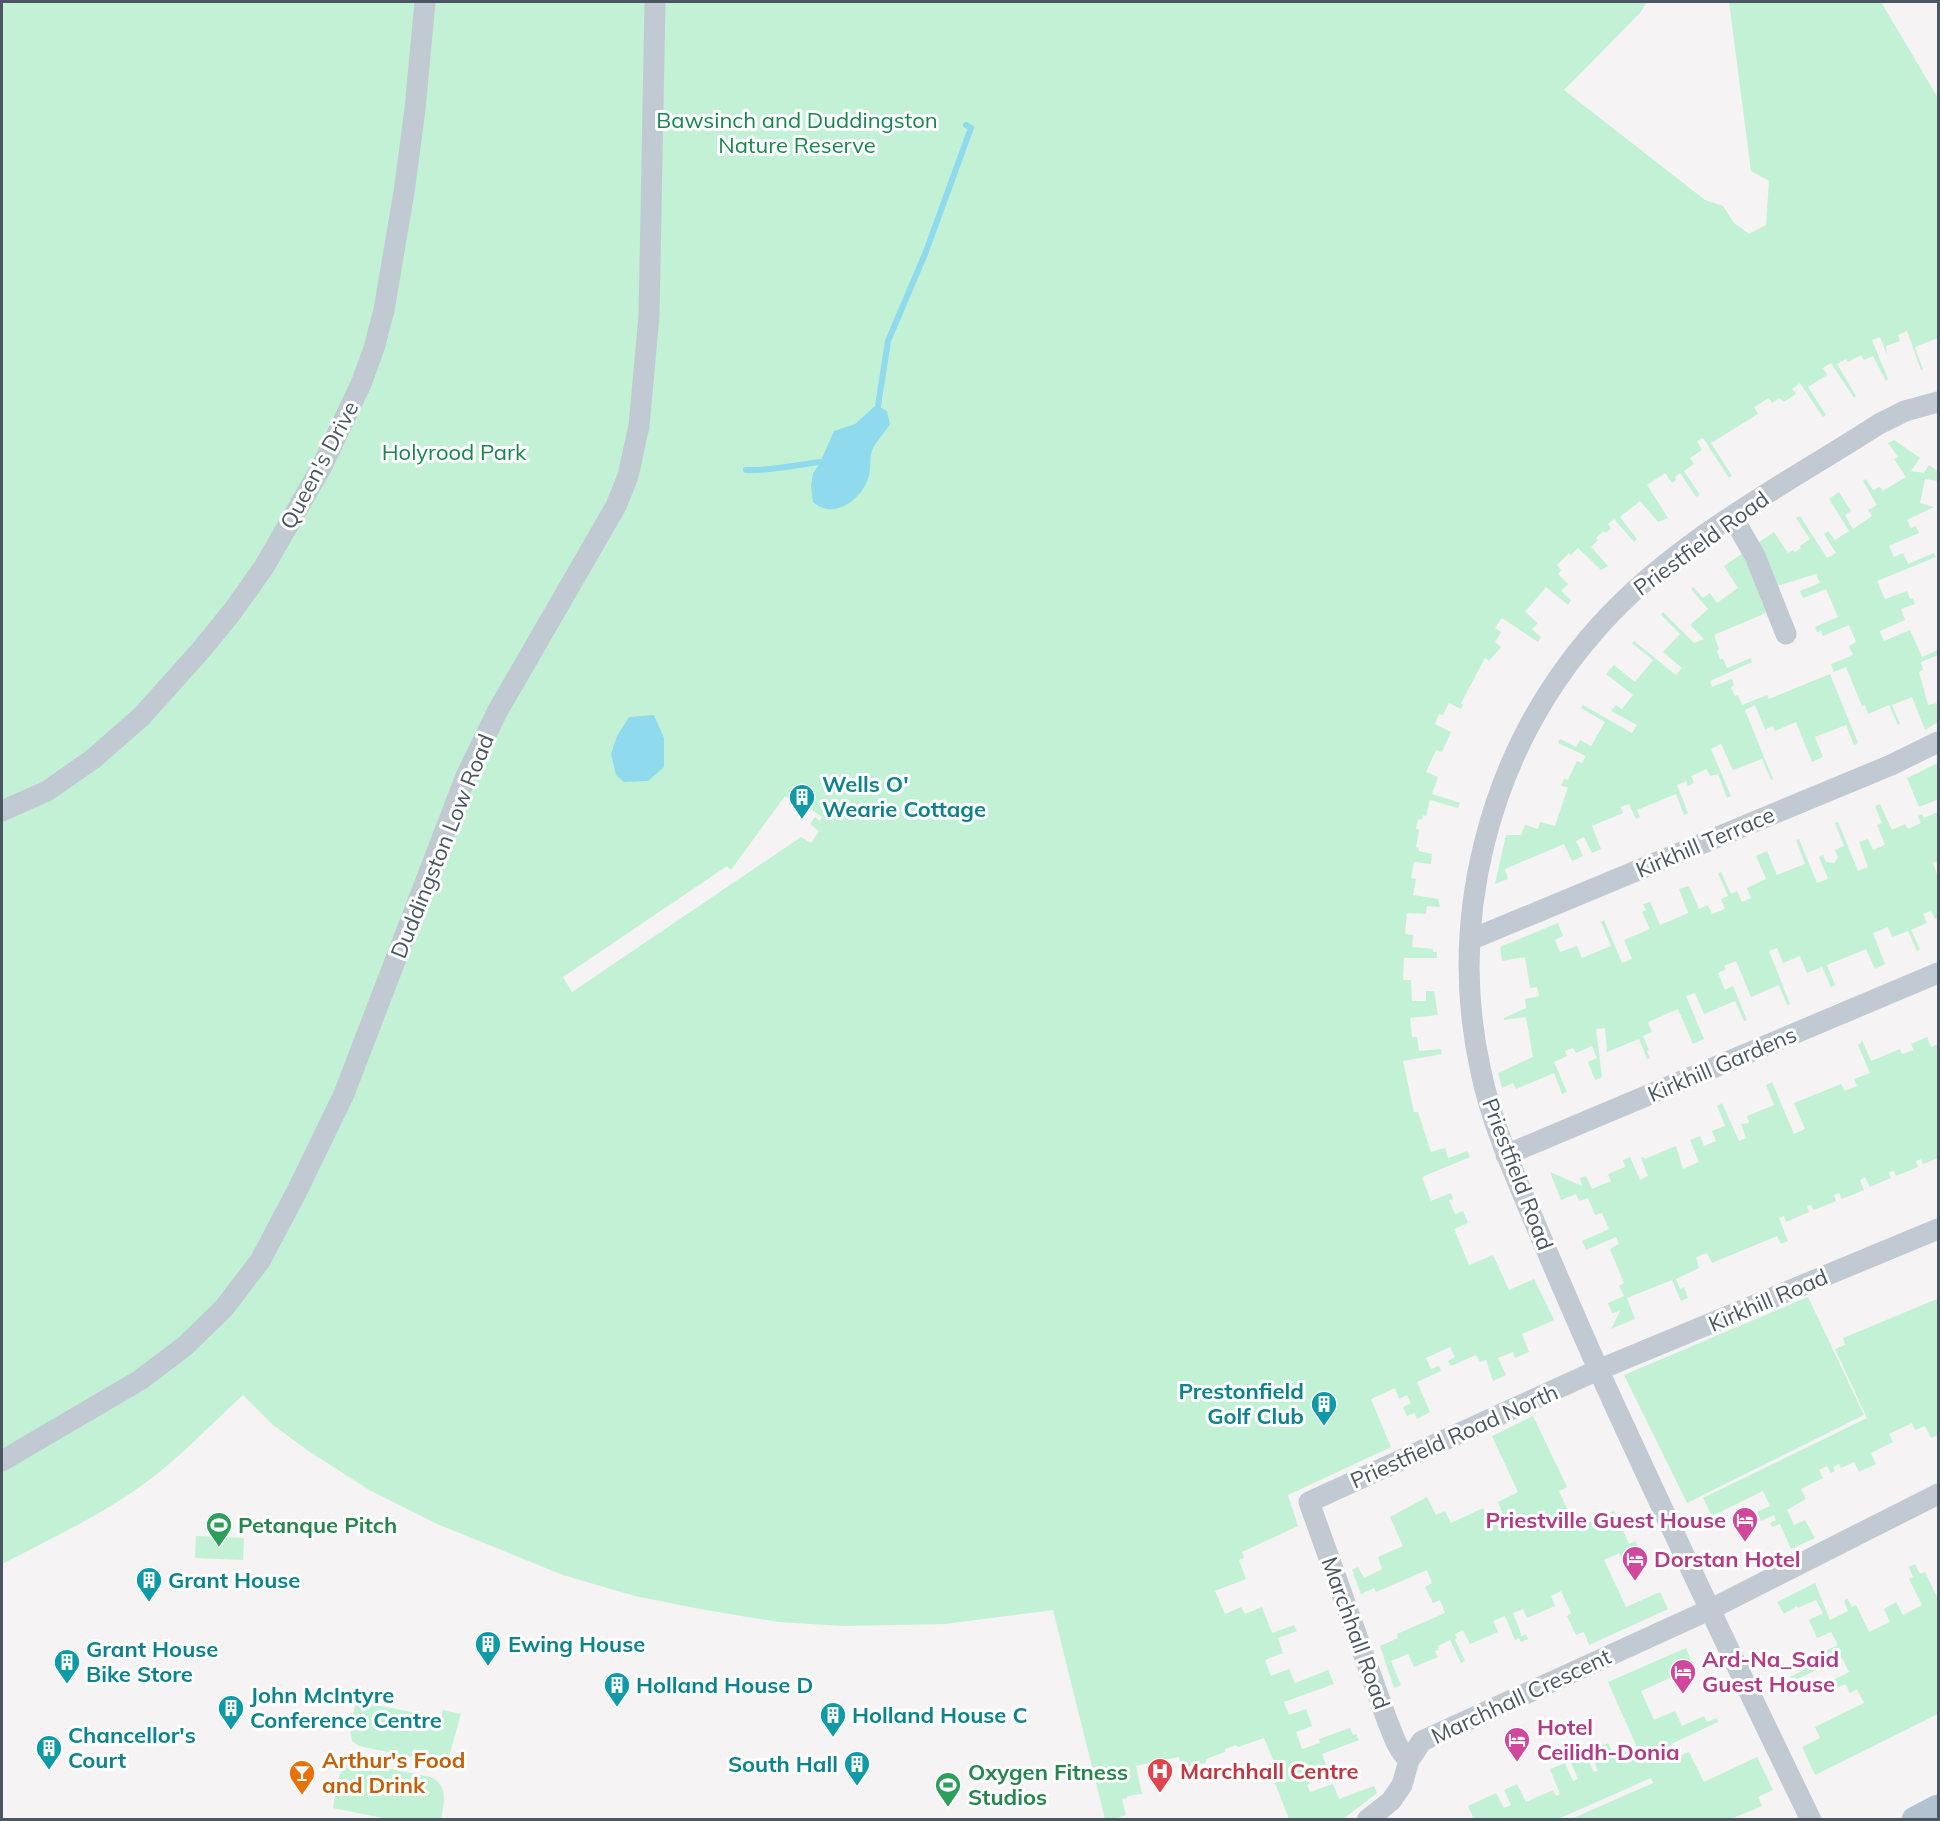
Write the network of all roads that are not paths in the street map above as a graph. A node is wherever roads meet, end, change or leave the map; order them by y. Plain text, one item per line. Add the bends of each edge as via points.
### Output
1 (424, 2) edge
2 (655, 2) edge
3 (1938, 402) edge
4 (1732, 516) junction
5 (1786, 634) dead end
6 (1938, 742) edge
7 (2, 811) edge
8 (1470, 940) junction
9 (1938, 973) edge
10 (1506, 1155) junction
11 (1938, 1229) edge
12 (1598, 1370) junction
13 (2, 1461) edge
14 (1938, 1494) edge
15 (1309, 1502) joint
16 (1709, 1610) junction
17 (1409, 1760) junction
18 (1938, 1808) edge
19 (1367, 1820) edge
20 (1811, 1820) edge
21 (1915, 1820) edge

1 - 7 street, Queen's Drive via 414,121 384,310 361,384 321,468 264,567 232,612 142,716 93,759 47,791
2 - 13 street, Duddingston Low Road via 649,316 637,436 616,506 497,712 466,776 344,1094 260,1261 224,1308 185,1346 140,1380
3 - 4 street, Priestfield Road via 1905,411 1879,424
4 - 5 street via 1755,556
4 - 8 street, Priestfield Road via 1643,582 1590,636 1554,684 1522,740 1497,798 1478,868
6 - 8 street, Kirkhill Terrace via 1892,765
8 - 10 street, Priestfield Road via 1470,991 1477,1052
9 - 10 street, Kirkhill Gardens
10 - 12 street, Priestfield Road
11 - 12 street, Kirkhill Road
12 - 15 street, Priestfield Road North
12 - 16 street, Priestfield Road
14 - 16 street, Marchhall Crescent
15 - 17 street, Marchhall Road via 1387,1720 1403,1756
16 - 17 street, Marchhall Crescent via 1422,1741
16 - 20 street, Priestfield Road
17 - 19 street, Marchhall Crescent via 1402,1785 1391,1801
18 - 21 main road

